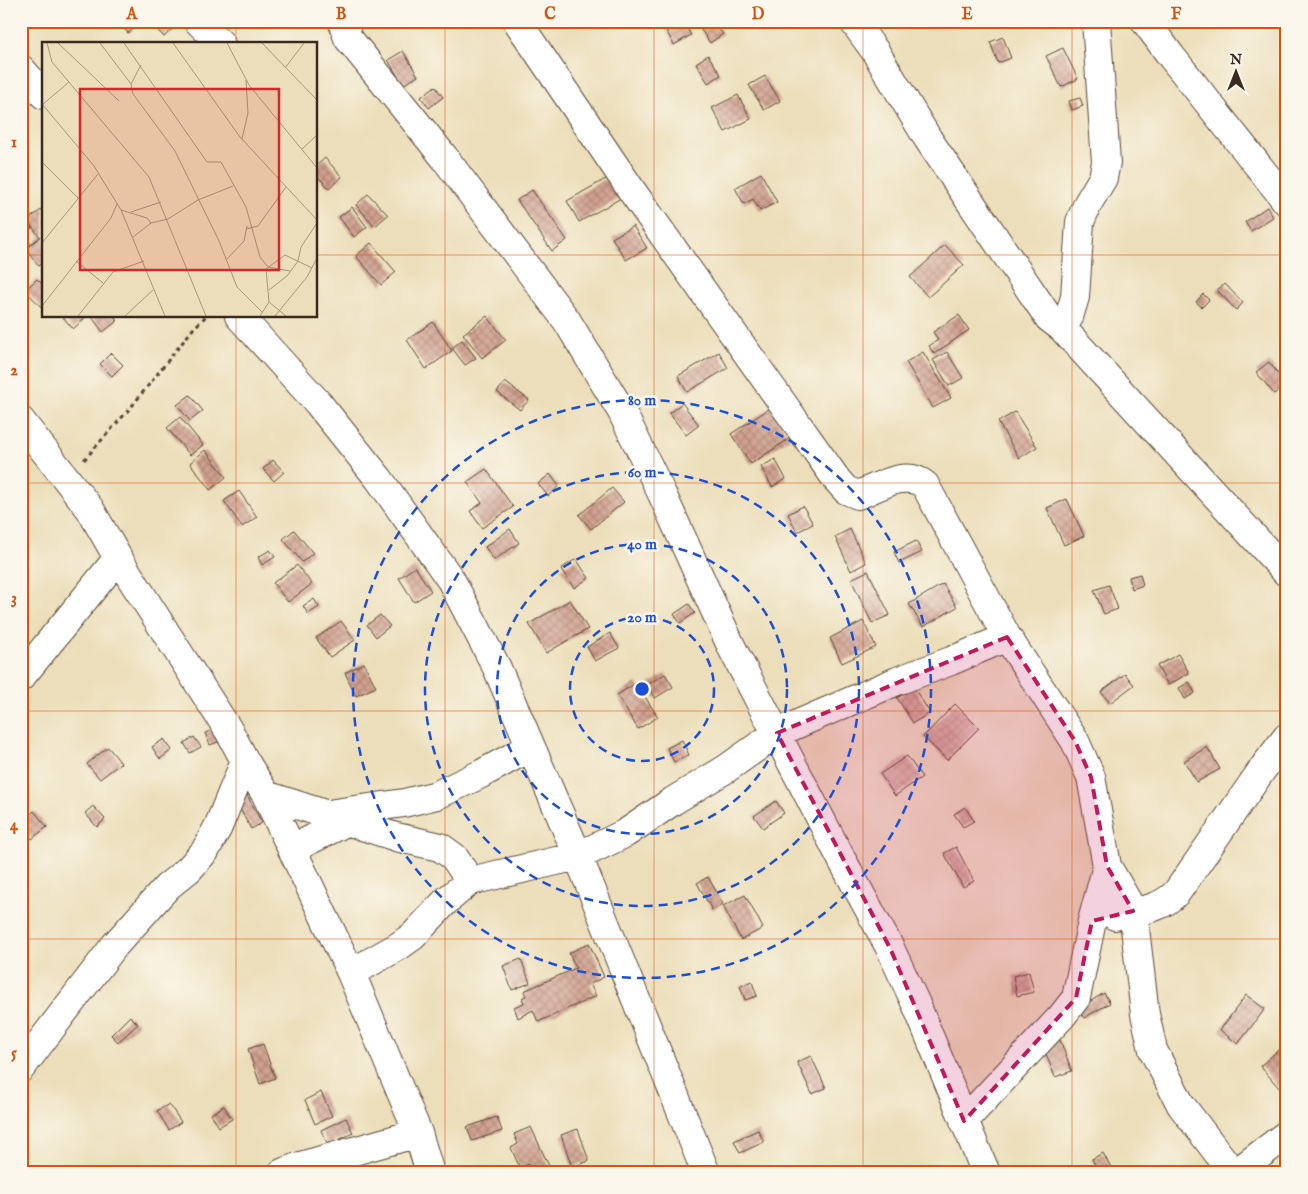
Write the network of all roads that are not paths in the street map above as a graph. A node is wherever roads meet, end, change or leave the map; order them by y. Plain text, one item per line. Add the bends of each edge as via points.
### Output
1 (198, 21) edge
2 (342, 21) edge
3 (517, 21) edge
4 (853, 21) edge
5 (1096, 21) edge
6 (1145, 21) edge
7 (219, 42) edge
8 (21, 68) edge
9 (42, 93) edge
10 (1287, 202) edge
11 (241, 318) edge
12 (1062, 328) junction
13 (21, 422) edge
14 (118, 558) junction
15 (1287, 573) edge
16 (1007, 638) junction
17 (21, 677) edge
18 (776, 733) junction
19 (1287, 737) edge
20 (532, 747) junction
21 (245, 761) junction
22 (266, 795) junction
23 (338, 817) junction
24 (292, 849) junction
25 (578, 856) junction
26 (1107, 866) junction
27 (470, 880) junction
28 (1133, 911) junction
29 (1092, 921) junction
30 (351, 973) junction
31 (21, 1068) edge
32 (964, 1121) junction
33 (418, 1133) junction
34 (1287, 1134) edge
35 (282, 1173) edge
36 (430, 1173) edge
37 (706, 1173) edge
38 (986, 1173) edge
39 (1234, 1173) edge

1 - 7 street
2 - 18 street via 348,38 444,157 582,346 622,412 732,648
3 - 16 street via 632,191 837,480 846,490 858,495 905,478 918,479 926,485
4 - 12 street via 1049,318
5 - 12 street via 1106,162 1103,178 1080,222 1075,297
6 - 10 street
8 - 9 street
11 - 20 street via 318,403 379,479 451,580 497,668
12 - 15 street
13 - 14 street via 90,509
14 - 17 street
14 - 21 street
16 - 18 street
16 - 26 street via 1075,741 1088,770
18 - 25 street via 626,833
18 - 32 street via 890,948
19 - 28 street via 1177,892 1155,908
20 - 23 street via 437,795
20 - 25 street
21 - 22 street
21 - 31 street via 205,851 167,887 115,945
22 - 23 street
22 - 24 street
23 - 24 street
23 - 27 street via 440,847 454,857
24 - 30 street
25 - 27 street
25 - 37 street
26 - 28 street
26 - 29 street
27 - 30 street via 413,936
28 - 29 street
28 - 39 street via 1144,1014 1153,1050 1181,1105
29 - 32 street via 1076,998
30 - 33 street
32 - 38 street
33 - 35 street
33 - 36 street
34 - 39 street

